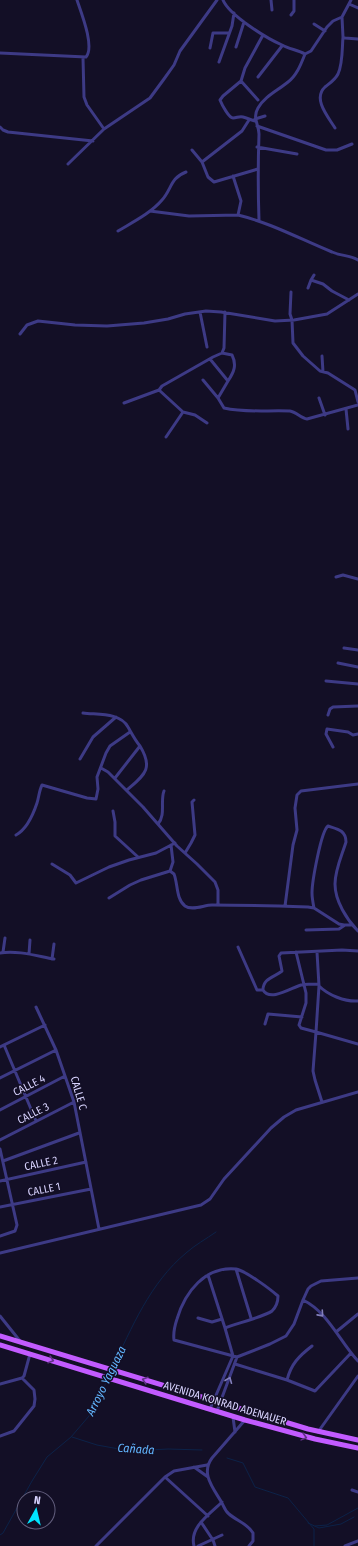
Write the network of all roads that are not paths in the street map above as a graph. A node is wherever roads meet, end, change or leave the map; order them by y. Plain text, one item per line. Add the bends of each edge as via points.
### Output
1 (77, 0) edge
2 (217, 0) edge
3 (223, 0) edge
4 (271, 0) edge
5 (294, 0) edge
6 (351, 0) edge
7 (348, 4) junction
8 (358, 8) edge
9 (272, 10) dead end
10 (234, 13) junction
11 (291, 15) dead end
12 (342, 17) junction
13 (244, 22) junction
14 (314, 24) dead end
15 (325, 31) junction
16 (229, 33) junction
17 (263, 36) junction
18 (343, 37) junction
19 (358, 39) edge
20 (282, 46) junction
21 (236, 47) dead end
22 (210, 48) dead end
23 (0, 53) edge
24 (305, 54) junction
25 (83, 58) junction
26 (219, 62) dead end
27 (258, 77) dead end
28 (241, 81) junction
29 (258, 100) dead end
30 (265, 116) dead end
31 (249, 120) junction
32 (255, 120) junction
33 (257, 126) junction
34 (0, 128) edge
35 (335, 128) dead end
36 (104, 130) junction
37 (93, 141) junction
38 (352, 144) dead end
39 (257, 147) junction
40 (192, 150) dead end
41 (297, 154) dead end
42 (202, 162) junction
43 (68, 164) dead end
44 (258, 169) junction
45 (186, 172) dead end
46 (233, 176) junction
47 (150, 211) junction
48 (238, 215) junction
49 (259, 220) junction
50 (118, 231) dead end
51 (358, 260) edge
52 (314, 275) dead end
53 (312, 280) junction
54 (308, 288) dead end
55 (291, 292) dead end
56 (358, 294) edge
57 (349, 300) junction
58 (200, 312) junction
59 (225, 312) junction
60 (292, 320) junction
61 (20, 334) dead end
62 (207, 347) dead end
63 (222, 353) junction
64 (322, 356) dead end
65 (210, 359) junction
66 (323, 372) junction
67 (203, 380) dead end
68 (228, 381) junction
69 (159, 390) junction
70 (218, 398) junction
71 (318, 398) dead end
72 (358, 402) edge
73 (124, 403) dead end
74 (358, 406) edge
75 (346, 409) junction
76 (183, 412) junction
77 (325, 415) junction
78 (207, 423) dead end
79 (348, 429) dead end
80 (166, 437) dead end
81 (336, 577) dead end
82 (358, 579) edge
83 (344, 648) dead end
84 (358, 650) edge
85 (338, 663) dead end
86 (358, 667) edge
87 (326, 681) dead end
88 (358, 684) edge
89 (358, 706) edge
90 (83, 713) dead end
91 (328, 715) dead end
92 (116, 717) junction
93 (130, 732) junction
94 (358, 734) edge
95 (140, 746) junction
96 (333, 747) dead end
97 (80, 759) dead end
98 (101, 768) junction
99 (115, 778) junction
100 (358, 784) edge
101 (127, 790) junction
102 (164, 791) dead end
103 (194, 800) dead end
104 (112, 811) dead end
105 (158, 824) junction
106 (16, 835) dead end
107 (175, 843) junction
108 (171, 845) junction
109 (185, 853) junction
110 (138, 858) junction
111 (52, 864) dead end
112 (170, 871) junction
113 (109, 898) dead end
114 (218, 905) junction
115 (285, 906) junction
116 (314, 908) junction
117 (353, 925) junction
118 (345, 926) junction
119 (306, 930) dead end
120 (358, 931) edge
121 (5, 938) dead end
122 (30, 940) dead end
123 (54, 944) dead end
124 (238, 947) dead end
125 (358, 951) edge
126 (296, 952) junction
127 (317, 952) junction
128 (2, 953) edge
129 (28, 954) junction
130 (304, 984) junction
131 (318, 985) junction
132 (263, 990) junction
133 (358, 1001) edge
134 (36, 1007) dead end
135 (302, 1017) junction
136 (265, 1024) dead end
137 (45, 1025) junction
138 (316, 1032) junction
139 (358, 1044) edge
140 (4, 1046) junction
141 (0, 1047) edge
142 (56, 1050) junction
143 (15, 1070) junction
144 (65, 1076) junction
145 (0, 1078) edge
146 (358, 1092) edge
147 (26, 1097) junction
148 (74, 1102) junction
149 (322, 1102) junction
150 (0, 1110) edge
151 (36, 1121) junction
152 (79, 1133) junction
153 (0, 1140) edge
154 (0, 1149) edge
155 (3, 1161) junction
156 (86, 1162) junction
157 (7, 1180) junction
158 (0, 1181) edge
159 (91, 1189) junction
160 (12, 1204) junction
161 (0, 1207) edge
162 (99, 1229) junction
163 (0, 1236) edge
164 (0, 1253) edge
165 (236, 1269) junction
166 (208, 1275) junction
167 (358, 1278) edge
168 (303, 1300) junction
169 (358, 1314) edge
170 (0, 1317) edge
171 (198, 1318) dead end
172 (251, 1318) junction
173 (222, 1319) junction
174 (226, 1328) junction
175 (336, 1332) junction
176 (0, 1336) edge
177 (22, 1344) junction
178 (0, 1345) edge
179 (312, 1346) dead end
180 (350, 1353) junction
181 (30, 1354) junction
182 (235, 1357) junction
183 (358, 1361) edge
184 (235, 1364) junction
185 (358, 1376) edge
186 (22, 1378) junction
187 (287, 1380) junction
188 (0, 1384) edge
189 (214, 1400) junction
190 (220, 1402) junction
191 (210, 1409) junction
192 (216, 1411) junction
193 (233, 1416) junction
194 (245, 1420) junction
195 (235, 1432) junction
196 (318, 1432) junction
197 (0, 1436) edge
198 (358, 1440) edge
199 (358, 1448) edge
200 (207, 1465) junction
201 (194, 1467) junction
202 (165, 1477) junction
203 (208, 1477) junction
204 (352, 1490) dead end
205 (358, 1492) edge
206 (222, 1502) junction
207 (208, 1516) junction
208 (200, 1522) junction
209 (222, 1535) dead end
210 (213, 1540) junction
211 (358, 1541) edge
212 (96, 1546) edge
213 (194, 1546) edge
214 (198, 1546) edge
215 (215, 1546) edge
216 (249, 1546) edge
217 (345, 1546) edge

1 - 25 street via 90,50
2 - 36 street via 150,98
3 - 10 street
4 - 9 street
5 - 11 street via 294,11
6 - 7 street
7 - 8 street
7 - 12 street
10 - 13 street
10 - 16 street
12 - 15 street
12 - 18 street
13 - 17 street
13 - 21 street
14 - 15 street
15 - 24 street via 311,51
16 - 22 street via 213,33
16 - 26 street
17 - 20 street
17 - 28 street via 244,68
18 - 19 street
18 - 35 street via 339,73 320,95 322,106
20 - 24 street
20 - 27 street
23 - 25 street
24 - 32 street via 289,82 268,96 258,107
25 - 36 street via 84,97
28 - 29 street
28 - 31 street via 220,100 228,116 242,116
30 - 32 street
31 - 32 street
31 - 42 street via 242,131
32 - 33 street
33 - 38 street via 326,150 337,150
33 - 39 street
34 - 37 street via 8,132
36 - 37 street
37 - 43 street
39 - 41 street
39 - 44 street
40 - 42 street
42 - 46 street via 212,181
44 - 46 street
44 - 49 street
45 - 47 street via 178,175 163,199
46 - 48 street via 241,201
47 - 48 street via 189,216
47 - 50 street
48 - 49 street
49 - 51 street via 332,252
52 - 53 street
53 - 54 street
53 - 57 street
55 - 60 street
56 - 57 street
57 - 60 street via 327,314
58 - 59 street
58 - 61 street via 144,323 107,326 38,322 27,326
58 - 62 street
59 - 60 street via 275,320
59 - 63 street
60 - 66 street via 293,343 303,356
63 - 65 street
63 - 68 street via 232,355 235,364
64 - 66 street
65 - 68 street
65 - 69 street
66 - 72 street via 355,390
67 - 70 street
68 - 70 street
69 - 73 street
69 - 76 street
70 - 77 street via 224,408 238,411 291,411 307,420
71 - 77 street
74 - 75 street
75 - 77 street
75 - 79 street
76 - 78 street via 195,415
76 - 80 street
81 - 82 street via 343,575
83 - 84 street
85 - 86 street
87 - 88 street
89 - 91 street via 333,707
90 - 92 street
92 - 93 street via 128,726
92 - 97 street via 94,737
93 - 95 street
93 - 98 street via 110,746
94 - 96 street via 327,729 326,734
95 - 99 street
95 - 101 street via 146,757 147,767
98 - 99 street
98 - 106 street via 97,777 97,795 93,800 42,785 29,822 22,832
99 - 101 street
100 - 115 street via 301,792 297,795 294,808 297,830
101 - 105 street
102 - 105 street via 162,818
103 - 109 street via 192,802 195,835
104 - 110 street via 115,836
105 - 107 street
107 - 108 street
107 - 109 street
108 - 110 street
108 - 112 street via 173,862
109 - 114 street via 215,882
110 - 111 street via 109,867 76,883 70,875
112 - 113 street via 141,880
112 - 114 street via 174,874 183,904 191,908
114 - 115 street
115 - 116 street
116 - 117 street via 312,886 324,828 328,826 342,830 346,836 335,885 340,902
116 - 118 street
117 - 118 street
117 - 120 street
118 - 119 street via 339,929
121 - 128 street
122 - 129 street
123 - 129 street via 53,959
124 - 132 street via 257,990
125 - 127 street
126 - 127 street
126 - 130 street
126 - 132 street via 280,954 282,971 264,983
127 - 131 street
128 - 129 street
130 - 131 street
130 - 132 street via 273,995 266,994
130 - 135 street via 306,1003
131 - 133 street via 343,1000
131 - 138 street
134 - 137 street, CALLE C
135 - 136 street via 268,1014
135 - 138 street via 300,1027
137 - 140 street
137 - 142 street, CALLE C
138 - 139 street
138 - 149 street via 313,1071
140 - 141 street
140 - 143 street
142 - 143 street
142 - 144 street, CALLE C
143 - 145 street
143 - 147 street
144 - 147 street, CALLE 4
144 - 148 street, CALLE C
146 - 149 street
147 - 150 street, CALLE 4
147 - 151 street
148 - 151 street, CALLE 3
148 - 152 street, CALLE C
149 - 162 street via 296,1110 271,1128 224,1179 210,1199 201,1205
151 - 153 street, CALLE 3
152 - 155 street
152 - 156 street, CALLE C
154 - 155 street
155 - 157 street
156 - 157 street, CALLE 2
156 - 159 street, CALLE C
157 - 158 street, CALLE 2
157 - 160 street
159 - 160 street, CALLE 1
159 - 162 street, CALLE C
160 - 161 street, CALLE 1
160 - 163 street via 17,1225 14,1231
162 - 164 street
165 - 166 street
165 - 172 street
165 - 172 street via 246,1273 278,1296 272,1311
166 - 173 street
166 - 182 street via 192,1288 184,1301 175,1324 174,1340
167 - 168 street via 321,1281 308,1289
168 -> 175 street via 313,1305
168 - 182 street via 294,1324 286,1336
169 - 175 street
170 - 177 street
171 - 173 street via 212,1322
172 - 174 street
173 - 174 street
174 - 182 street
175 - 180 street
176 - 177 main road, AVENIDA KONRAD ADENAUER
189 -> 177 main road, AVENIDA KONRAD ADENAUER
178 - 181 main road, AVENIDA KONRAD ADENAUER
179 - 187 street via 294,1361
180 - 183 street
180 - 187 street via 316,1390
181 - 186 street
181 -> 191 main road, AVENIDA KONRAD ADENAUER
182 - 184 street
182 - 189 street
184 - 187 street
190 -> 184 street
185 - 196 street
186 - 188 street
186 - 197 street via 34,1390 34,1406 14,1431
189 - 190 main road, AVENIDA KONRAD ADENAUER
189 - 191 street
190 - 192 street
190 - 196 main road, AVENIDA KONRAD ADENAUER
191 - 192 main road, AVENIDA KONRAD ADENAUER
192 - 193 main road, AVENIDA KONRAD ADENAUER
193 - 194 main road, AVENIDA KONRAD ADENAUER
193 - 195 street
194 - 195 street
194 -> 199 main road, AVENIDA KONRAD ADENAUER via 315,1440
195 - 200 street
196 - 198 main road, AVENIDA KONRAD ADENAUER
200 - 201 street
200 - 203 street
201 - 202 street via 174,1471
201 - 203 street
202 - 207 street
202 - 212 street
203 - 206 street
204 - 205 street
206 - 207 street
206 - 216 street via 227,1513 247,1525 254,1533
207 - 208 street
208 - 210 street
208 - 213 street via 193,1532
209 - 210 street
210 - 214 street
210 - 215 street
211 - 217 street

